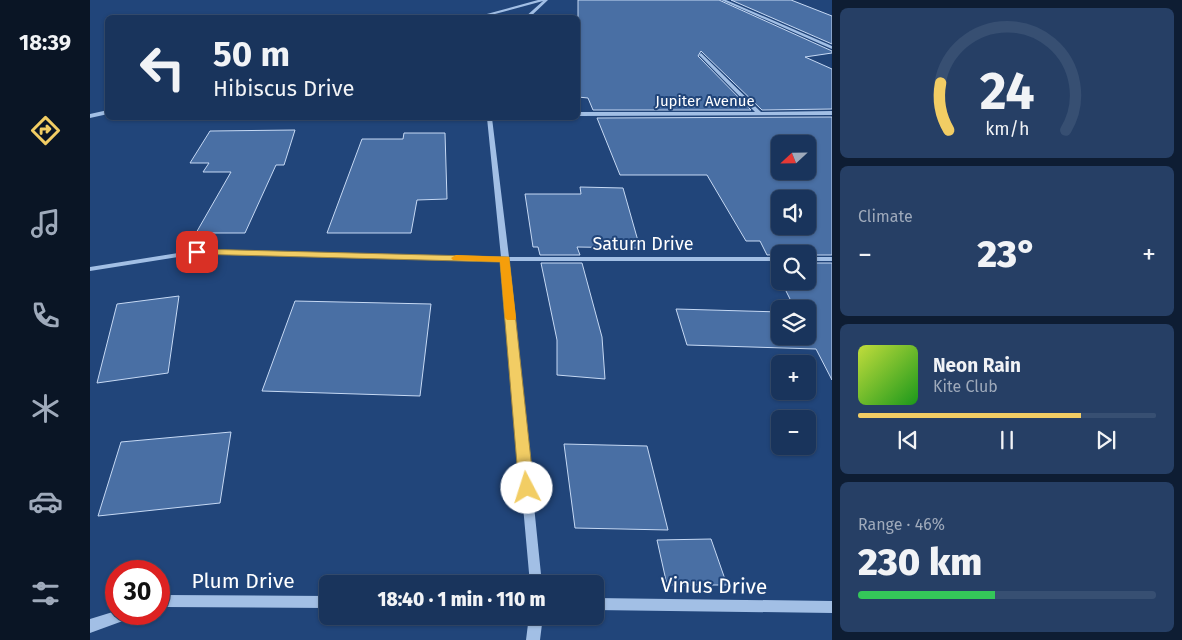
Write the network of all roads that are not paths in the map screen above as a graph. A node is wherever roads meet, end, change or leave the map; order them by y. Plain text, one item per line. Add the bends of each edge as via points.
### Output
1 (542, 0) edge
2 (546, 0) edge
3 (722, 0) edge
4 (485, 15) edge
5 (529, 15) edge
6 (832, 48) edge
7 (701, 54) dead end
8 (105, 113) edge
9 (759, 113) junction
10 (832, 113) edge
11 (580, 114) edge
12 (91, 116) edge
13 (105, 116) edge
14 (489, 120) edge
15 (505, 259) junction
16 (771, 259) edge
17 (816, 259) edge
18 (832, 260) edge
19 (90, 269) edge
20 (535, 575) edge
21 (170, 601) edge
22 (319, 602) edge
23 (604, 604) edge
24 (832, 607) edge
25 (105, 621) edge
26 (535, 625) edge
27 (90, 626) edge
28 (533, 640) edge

1 - 4 street
2 - 5 street
3 - 6 street
7 - 9 street
8 - 12 street
9 - 10 street, Jupiter Avenue
9 - 11 street, Jupiter Avenue
12 - 13 street
14 - 15 street
15 - 16 street, Saturn Drive
15 - 19 street, Saturn Drive via 197,252
15 - 20 street
17 - 18 street
21 - 22 street, Plum Drive
23 - 24 street, Vinus Drive
25 - 27 street
26 - 28 street

